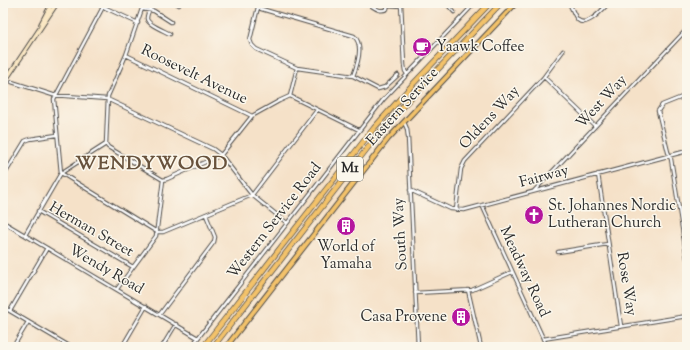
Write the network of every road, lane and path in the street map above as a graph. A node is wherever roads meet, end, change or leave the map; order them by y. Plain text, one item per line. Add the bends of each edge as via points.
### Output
1 (52, 3) edge
2 (56, 3) edge
3 (95, 3) edge
4 (144, 3) edge
5 (152, 3) edge
6 (176, 3) edge
7 (259, 3) edge
8 (367, 3) edge
9 (446, 3) edge
10 (475, 3) edge
11 (490, 3) edge
12 (501, 3) edge
13 (516, 3) edge
14 (569, 3) edge
15 (597, 3) edge
16 (609, 3) edge
17 (388, 4) edge
18 (401, 4) edge
19 (179, 5) dead end
20 (103, 7) junction
21 (604, 7) junction
22 (258, 8) junction
23 (142, 9) junction
24 (150, 10) junction
25 (454, 12) dead end
26 (171, 22) dead end
27 (138, 23) junction
28 (687, 29) edge
29 (170, 34) dead end
30 (563, 51) dead end
31 (126, 55) junction
32 (297, 68) junction
33 (407, 74) junction
34 (352, 76) junction
35 (398, 76) dead end
36 (544, 77) junction
37 (12, 82) dead end
38 (3, 83) edge
39 (687, 94) edge
40 (55, 95) junction
41 (290, 96) junction
42 (107, 99) junction
43 (317, 110) junction
44 (252, 116) junction
45 (404, 121) junction
46 (595, 126) junction
47 (359, 130) junction
48 (57, 135) junction
49 (106, 144) junction
50 (687, 151) edge
51 (221, 155) junction
52 (669, 155) junction
53 (61, 173) junction
54 (598, 174) junction
55 (3, 176) edge
56 (163, 180) junction
57 (410, 190) junction
58 (534, 191) junction
59 (252, 195) junction
60 (482, 205) junction
61 (456, 210) junction
62 (38, 211) junction
63 (206, 215) junction
64 (3, 222) edge
65 (287, 223) junction
66 (157, 232) junction
67 (25, 235) junction
68 (608, 244) junction
69 (47, 248) junction
70 (558, 252) dead end
71 (687, 259) edge
72 (133, 267) junction
73 (512, 272) junction
74 (117, 289) junction
75 (468, 290) junction
76 (415, 294) junction
77 (146, 306) junction
78 (3, 307) edge
79 (10, 311) junction
80 (160, 314) junction
81 (687, 316) edge
82 (28, 322) junction
83 (176, 324) junction
84 (621, 326) junction
85 (198, 338) junction
86 (543, 339) junction
87 (13, 347) edge
88 (71, 347) edge
89 (122, 347) edge
90 (162, 347) edge
91 (191, 347) edge
92 (203, 347) edge
93 (213, 347) edge
94 (226, 347) edge
95 (418, 347) edge
96 (481, 347) edge
97 (547, 347) edge

1 - 38 main road
2 - 38 main road
3 - 20 street, Roosevelt Avenue
4 - 23 street
5 - 24 street
6 - 19 street
7 - 22 street
8 - 17 street via 380,10 386,9
9 - 25 street
10 - 33 street, Western Service Road
11 - 92 highway, M1 via 379,122
12 - 93 highway, M1 via 380,132
13 - 45 main road, Eastern Service
14 - 21 street via 582,22 589,21
15 - 21 street
16 - 21 street
17 - 18 street
18 - 33 street via 404,65
20 - 27 street, Roosevelt Avenue
20 - 40 street
22 - 32 street via 250,38 252,45 259,51
22 - 34 street via 354,36 358,41 358,62
23 - 24 street
23 - 27 street
24 - 26 street
24 - 29 street via 147,20 149,23
27 - 31 street
28 - 46 street, West Way
30 - 36 street, Oldens Way
31 - 42 street
31 - 44 street, Roosevelt Avenue
32 - 34 street
32 - 41 street
33 - 47 street, Western Service Road
34 - 35 street via 380,89
36 - 46 street
36 - 61 street, Oldens Way via 465,161
37 - 40 street
39 - 52 street via 658,109
40 - 42 street
40 - 48 street
41 - 43 street
41 - 44 street
42 - 49 street
42 - 51 street
43 - 47 street
43 - 59 street
44 - 51 street
45 - 57 street, South Way via 408,132
45 - 94 main road, Eastern Service via 362,171
46 - 58 street, West Way
47 - 65 street, Western Service Road
48 - 53 street
48 - 55 street via 25,141
49 - 53 street
49 - 56 street
50 - 52 street, Fairway
51 - 56 street
51 - 59 street
52 - 54 street, Fairway
52 - 71 street
53 - 62 street
53 - 66 street
54 - 58 street, Fairway
54 - 68 street, Rose Way
56 - 66 street
57 - 61 street
57 - 76 street, South Way
58 - 60 street, Fairway
59 - 63 street
59 - 65 street
60 - 61 street, Fairway
60 - 73 street, Meadway Road
62 - 67 street
62 - 72 street, Herman Street
63 - 66 street via 161,233
63 - 80 street via 215,237 214,242
64 - 67 street, Wendy Road
65 - 85 street, Western Service Road
66 - 72 street
67 - 69 street, Wendy Road
68 - 70 street
68 - 84 street, Rose Way
69 - 74 street, Wendy Road
69 - 79 street
72 - 74 street
73 - 75 street via 476,289
73 - 86 street, Meadway Road
74 - 77 street, Wendy Road
75 - 76 street
75 - 96 street
76 - 95 street, South Way
77 - 80 street, Wendy Road
77 - 89 street
78 - 79 street
79 - 82 street
80 - 83 street, Wendy Road
81 - 84 street
82 - 87 street
82 - 88 street
83 - 85 street, Wendy Road
83 - 90 street
84 - 86 street
85 - 91 street, Western Service Road
86 - 97 street, Meadway Road

